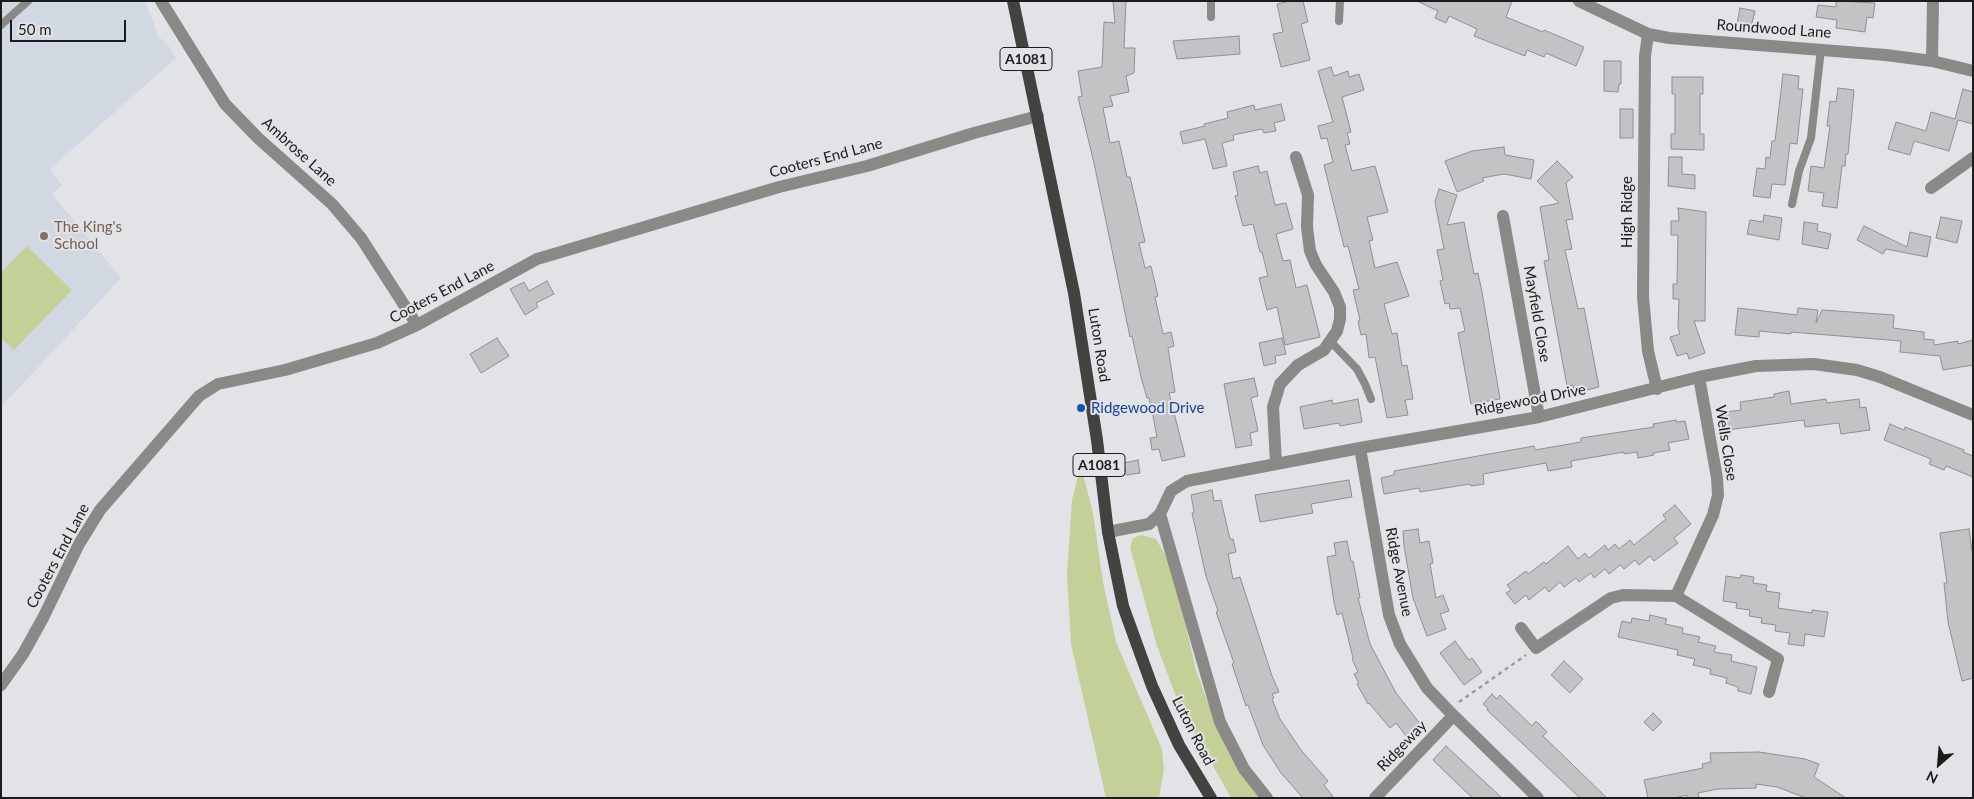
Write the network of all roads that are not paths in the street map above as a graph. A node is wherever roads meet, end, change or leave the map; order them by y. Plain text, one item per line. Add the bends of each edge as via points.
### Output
1 (28, 1) edge
2 (160, 1) edge
3 (1013, 1) edge
4 (1211, 1) edge
5 (1340, 1) edge
6 (1579, 1) edge
7 (1932, 1) edge
8 (1211, 17) dead end
9 (1339, 21) dead end
10 (1, 25) edge
11 (1648, 34) junction
12 (1821, 49) junction
13 (1932, 61) junction
14 (1973, 71) edge
15 (1038, 116) junction
16 (1296, 157) dead end
17 (1973, 158) edge
18 (1931, 188) dead end
19 (1792, 204) dead end
20 (1503, 216) dead end
21 (417, 326) junction
22 (1331, 342) junction
23 (1699, 377) junction
24 (1657, 389) junction
25 (1371, 399) dead end
26 (1973, 415) edge
27 (1539, 417) junction
28 (1360, 448) junction
29 (1276, 463) junction
30 (1160, 514) junction
31 (1108, 532) junction
32 (1676, 596) junction
33 (1521, 628) dead end
34 (1, 685) edge
35 (1769, 692) dead end
36 (1450, 713) junction
37 (1211, 798) edge
38 (1267, 798) edge
39 (1375, 798) edge
40 (1538, 798) edge

1 - 10 lane
2 - 21 street, Ambrose Lane via 225,104 332,204 361,238
3 - 15 main road, Luton Road / A1081
4 - 8 lane
5 - 9 lane
6 - 11 street, Roundwood Lane
7 - 13 street
11 - 12 street, Roundwood Lane
11 - 24 street, High Ridge via 1645,56 1643,297 1648,351
12 - 13 street, Roundwood Lane
12 - 19 lane via 1811,138
13 - 14 street, Roundwood Lane
15 - 21 street, Cooters End Lane via 867,166 780,187 537,259
15 - 31 main road, Luton Road / A1081 via 1074,293
16 - 22 street via 1308,196 1310,251 1340,307 1337,331
17 - 18 street
20 - 27 street, Mayfield Close
21 - 34 street, Cooters End Lane via 332,357 218,384 199,396 100,510 24,654
22 - 25 lane via 1357,368
22 - 29 street via 1324,350 1298,365 1280,384 1273,407
23 - 24 street, Ridgewood Drive
23 - 26 street, Ridgewood Drive via 1756,366 1834,366 1880,377
23 - 32 street, Wells Close via 1718,495 1713,515
24 - 27 street, Ridgewood Drive
27 - 28 street, Ridgewood Drive
28 - 29 street, Ridgewood Drive
28 - 36 street, Ridge Avenue via 1389,615 1414,669
29 - 30 street, Ridgewood Drive via 1188,481 1171,491
30 - 31 street via 1149,524
30 - 38 street, Luton Road via 1220,722 1244,769
31 - 37 main road, Luton Road / A1081 via 1123,606 1152,686 1180,745
32 - 33 street via 1623,595 1611,598 1536,648
32 - 35 street via 1778,659
36 - 39 street, Ridgeway
36 - 40 street, Ridge Avenue

